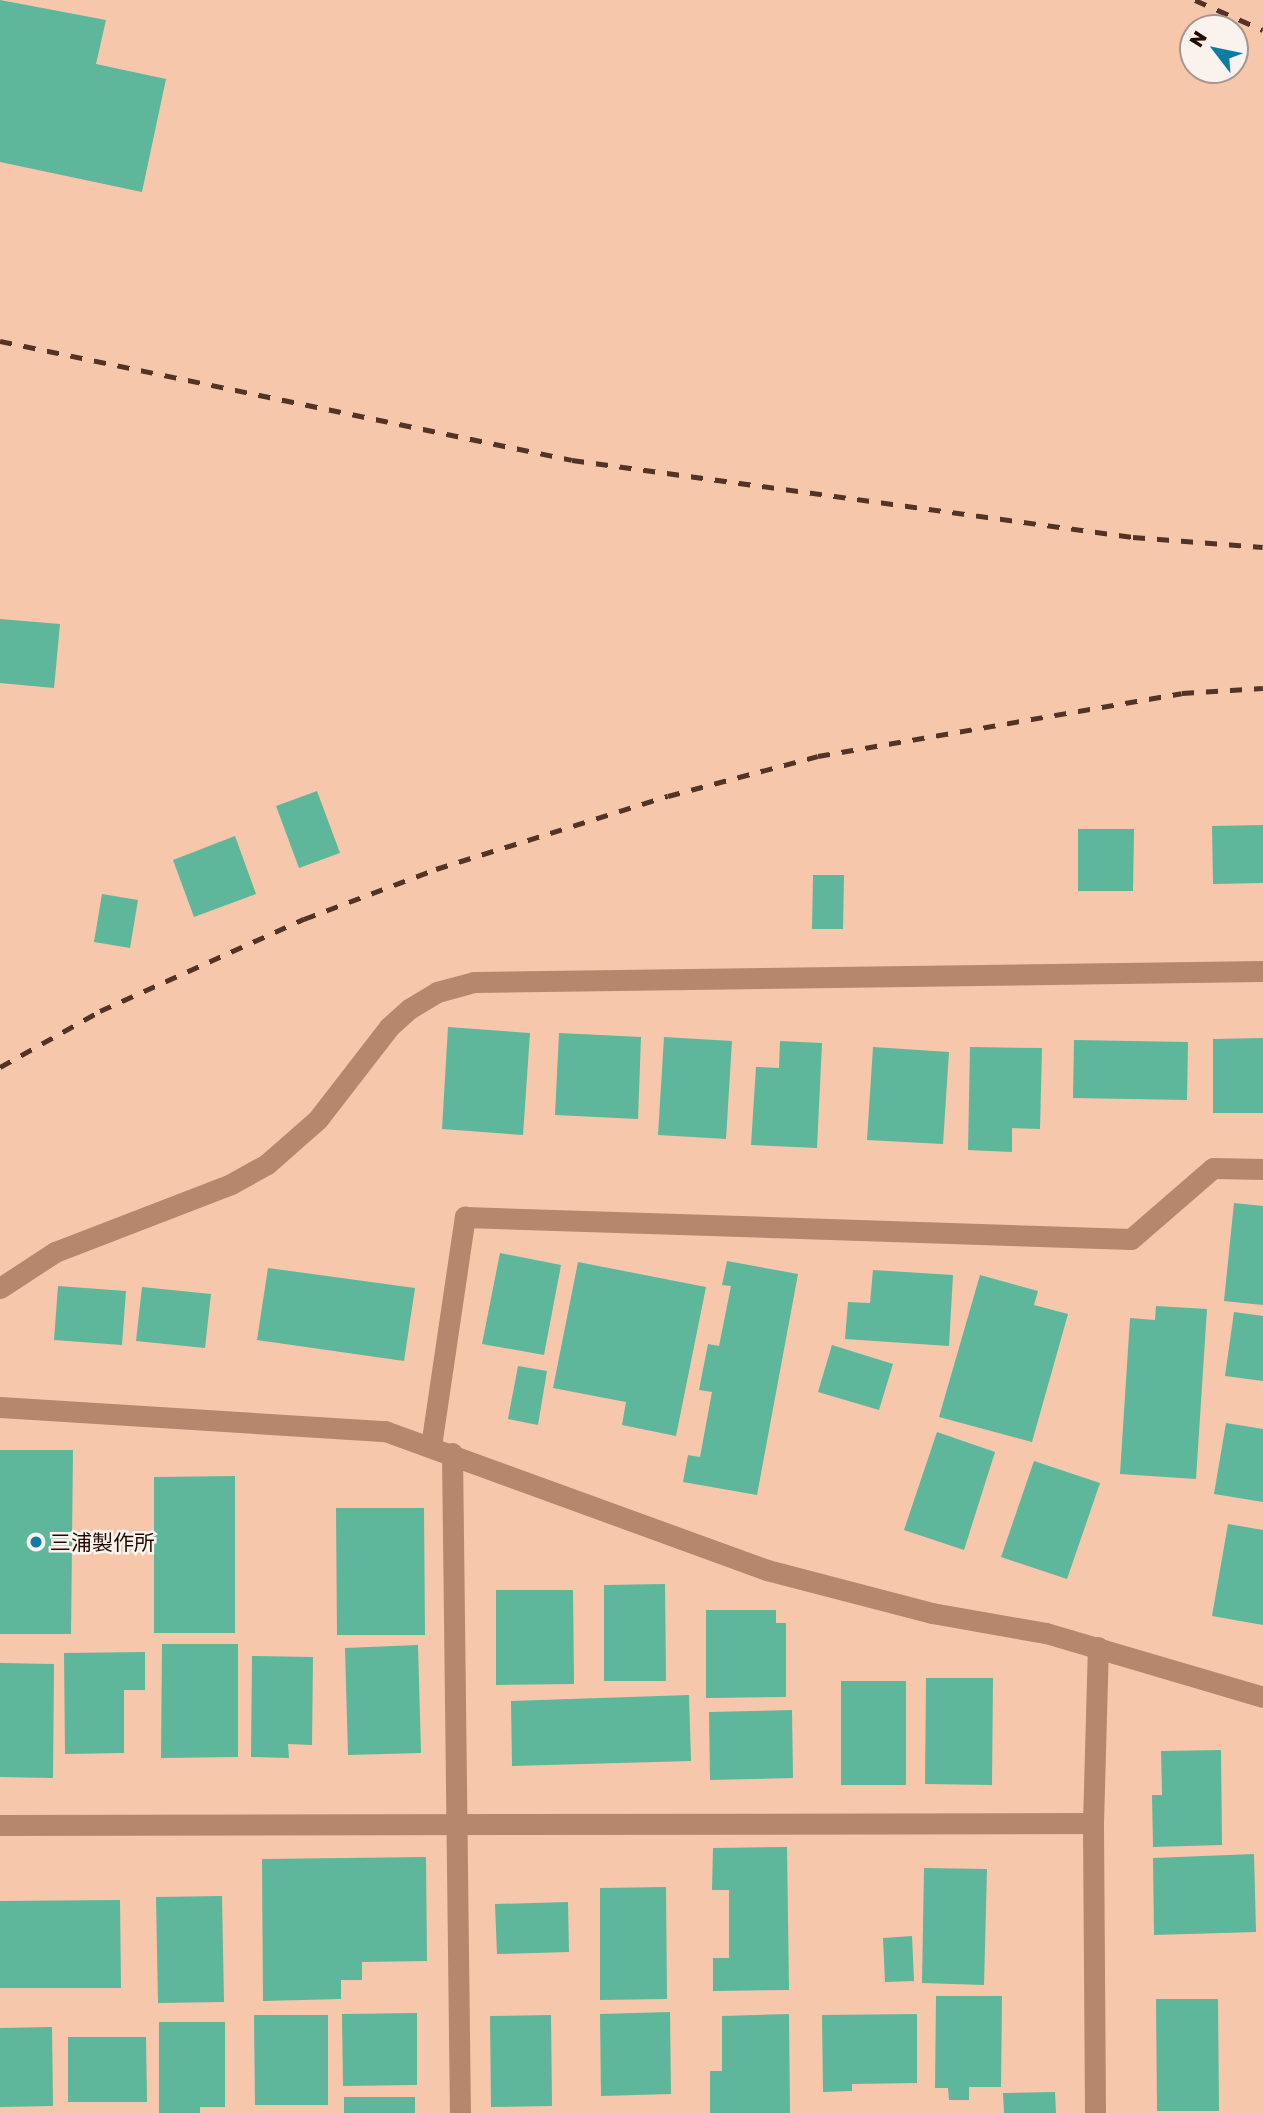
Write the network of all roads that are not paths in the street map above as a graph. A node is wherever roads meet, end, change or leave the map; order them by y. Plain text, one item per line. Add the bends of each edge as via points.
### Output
1 (1263, 971) edge
2 (1263, 1170) edge
3 (0, 1289) edge
4 (0, 1407) edge
5 (431, 1446) junction
6 (452, 1453) junction
7 (1098, 1647) junction
8 (1263, 1697) edge
9 (1093, 1823) junction
10 (459, 1824) junction
11 (0, 1825) edge
12 (460, 2113) edge
13 (1095, 2113) edge

1 - 3 street via 474,982 437,992 409,1009 389,1027 318,1119 267,1164 231,1184 55,1252
2 - 5 street via 1213,1168 1131,1239 465,1217
4 - 5 street via 385,1431
5 - 6 street
6 - 7 street via 766,1570 932,1613
6 - 10 street
7 - 8 street
7 - 9 street
9 - 10 street
9 - 13 street
10 - 11 street
10 - 12 street

